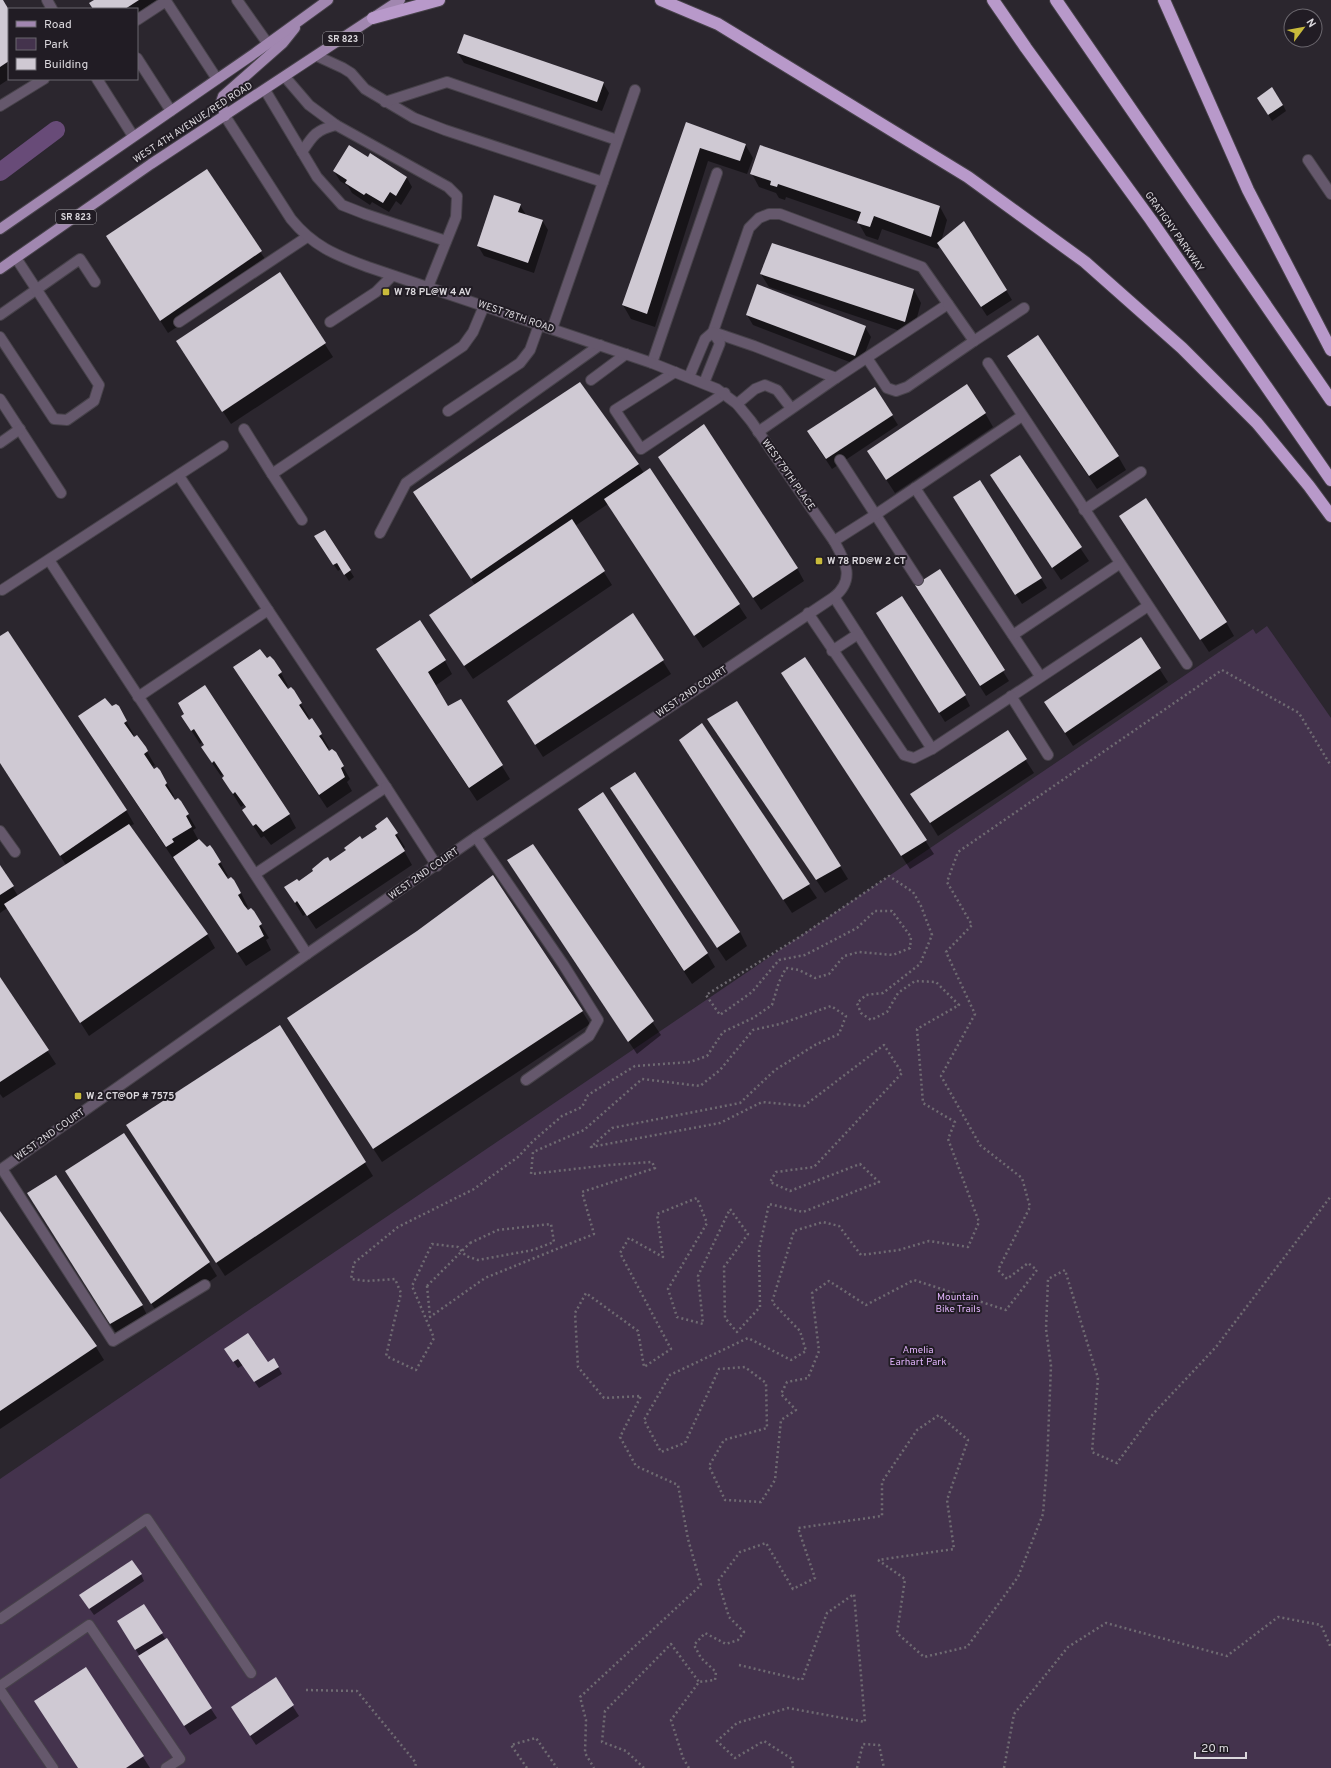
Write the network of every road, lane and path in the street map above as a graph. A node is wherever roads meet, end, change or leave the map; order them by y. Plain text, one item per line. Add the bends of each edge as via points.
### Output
1 (167, 0) edge
2 (237, 0) edge
3 (328, 0) edge
4 (400, 0) edge
5 (439, 0) edge
6 (660, 0) edge
7 (993, 0) edge
8 (1056, 0) edge
9 (1164, 0) edge
10 (373, 18) junction
11 (138, 19) edge
12 (301, 20) junction
13 (268, 44) junction
14 (317, 56) junction
15 (138, 60) edge
16 (285, 77) junction
17 (217, 79) junction
18 (42, 80) edge
19 (98, 80) edge
20 (265, 90) junction
21 (635, 90) dead end
22 (385, 102) junction
23 (0, 106) edge
24 (171, 111) junction
25 (225, 116) junction
26 (336, 125) junction
27 (133, 136) junction
28 (618, 140) junction
29 (302, 152) junction
30 (1308, 160) dead end
31 (717, 174) dead end
32 (603, 182) junction
33 (1331, 194) edge
34 (0, 229) edge
35 (307, 237) junction
36 (446, 241) junction
37 (16, 258) junction
38 (0, 269) edge
39 (392, 276) junction
40 (95, 282) dead end
41 (428, 287) junction
42 (37, 290) junction
43 (948, 304) junction
44 (484, 306) junction
45 (1024, 308) dead end
46 (0, 315) edge
47 (179, 322) dead end
48 (330, 322) dead end
49 (539, 325) junction
50 (552, 329) junction
51 (713, 332) junction
52 (0, 336) edge
53 (974, 341) junction
54 (600, 345) junction
55 (1331, 350) edge
56 (626, 354) junction
57 (867, 358) junction
58 (652, 363) junction
59 (988, 364) dead end
60 (675, 372) junction
61 (689, 377) junction
62 (836, 378) junction
63 (591, 380) dead end
64 (706, 384) junction
65 (725, 394) junction
66 (0, 399) edge
67 (1331, 400) edge
68 (737, 404) junction
69 (791, 408) junction
70 (448, 411) dead end
71 (1022, 416) junction
72 (20, 429) junction
73 (244, 429) dead end
74 (758, 432) junction
75 (0, 443) edge
76 (222, 446) dead end
77 (840, 460) dead end
78 (1141, 472) dead end
79 (272, 474) junction
80 (179, 476) junction
81 (1331, 480) edge
82 (915, 488) junction
83 (61, 493) dead end
84 (1084, 510) junction
85 (875, 515) junction
86 (1331, 516) edge
87 (302, 520) dead end
88 (380, 533) dead end
89 (834, 541) junction
90 (49, 560) junction
91 (1119, 564) junction
92 (847, 580) joint
93 (918, 580) dead end
94 (2, 590) dead end
95 (834, 597) junction
96 (1148, 606) junction
97 (268, 610) junction
98 (808, 613) junction
99 (858, 634) junction
100 (1013, 635) junction
101 (832, 651) junction
102 (1187, 664) dead end
103 (1040, 676) junction
104 (1011, 696) junction
105 (138, 697) junction
106 (932, 749) junction
107 (1048, 755) dead end
108 (1331, 766) edge
109 (386, 787) junction
110 (0, 831) edge
111 (476, 837) junction
112 (15, 852) dead end
113 (437, 866) junction
114 (255, 874) junction
115 (307, 954) junction
116 (526, 1080) dead end
117 (1, 1170) edge
118 (1331, 1196) edge
119 (205, 1285) dead end
120 (0, 1619) edge
121 (1331, 1648) edge
122 (739, 1665) dead end
123 (251, 1673) dead end
124 (699, 1682) junction
125 (0, 1686) edge
126 (0, 1690) edge
127 (306, 1690) dead end
128 (53, 1768) edge
129 (166, 1768) edge
130 (415, 1768) edge
131 (527, 1768) edge
132 (557, 1768) edge
133 (594, 1768) edge
134 (644, 1768) edge
135 (689, 1768) edge
136 (794, 1768) edge
137 (857, 1768) edge
138 (884, 1768) edge
139 (1004, 1768) edge

1 - 11 street
1 - 17 street
2 - 13 street
3 - 12 main road, WEST 4TH AVENUE/RED ROAD
4 - 10 main road, WEST 4TH AVENUE/RED ROAD / SR 823
5 - 10 highway
6 - 86 highway via 718,24 961,173 1085,262 1182,348 1257,423
7 - 81 highway, GRATIGNY PARKWAY via 1151,220
8 - 67 highway
9 - 55 highway via 1248,190
10 - 14 main road, WEST 4TH AVENUE/RED ROAD / SR 823
12 - 13 main road, WEST 4TH AVENUE/RED ROAD
12 - 25 main road via 283,43 223,96 221,102
13 - 17 main road, WEST 4TH AVENUE/RED ROAD
14 - 16 main road, WEST 4TH AVENUE/RED ROAD / SR 823
14 - 22 street via 351,73 365,89
15 - 24 street
16 - 20 main road, WEST 4TH AVENUE/RED ROAD / SR 823
16 - 26 street via 308,105
17 - 24 main road, WEST 4TH AVENUE/RED ROAD
18 - 23 street
19 - 27 street
20 - 25 main road, WEST 4TH AVENUE/RED ROAD / SR 823
20 - 29 street
21 - 28 street
22 - 28 street via 447,82
22 - 32 street via 414,118 445,130
24 - 27 main road, WEST 4TH AVENUE/RED ROAD
25 - 35 street, WEST 78TH ROAD via 287,212
25 - 37 main road, WEST 4TH AVENUE/RED ROAD / SR 823
26 - 29 street via 322,128
26 - 36 street via 448,187 457,196 456,216
27 - 34 main road, WEST 4TH AVENUE/RED ROAD
28 - 32 street
29 - 36 street via 317,177 342,205
30 - 33 street
31 - 58 street
32 - 50 street
35 - 39 street, WEST 78TH ROAD via 334,254
35 - 47 street
36 - 41 street
37 - 38 main road, WEST 4TH AVENUE/RED ROAD / SR 823
37 - 42 street
39 - 41 street, WEST 78TH ROAD
39 - 48 street via 376,292
40 - 42 street via 80,259
41 - 44 street, WEST 78TH ROAD
42 - 46 street
42 - 52 street via 99,386 94,401 67,420 54,419
43 - 51 street via 922,267 780,214 769,214 759,218 749,228
43 - 53 street
43 - 57 street
44 - 49 street, WEST 78TH ROAD
44 - 79 street via 473,332 463,346
45 - 53 street
49 - 50 street, WEST 78TH ROAD
49 - 70 street via 530,350 520,363
50 - 54 street, WEST 78TH ROAD
51 - 61 street via 705,339
51 - 62 street
51 - 64 street via 720,344
53 - 57 street via 907,387 896,391 887,388
54 - 56 street, WEST 78TH ROAD
54 - 88 street via 406,483
56 - 58 street, WEST 78TH ROAD
56 - 63 street
57 - 62 street
58 - 60 street, WEST 78TH ROAD
59 - 71 street
60 - 61 street, WEST 78TH ROAD
60 - 65 street via 615,410 641,449
61 - 64 street, WEST 78TH ROAD
62 - 69 street
64 - 65 street, WEST 79TH PLACE
65 - 68 street, WEST 79TH PLACE
66 - 72 street
68 - 69 street via 755,389 765,385 777,390
68 - 74 street, WEST 79TH PLACE
69 - 74 street
71 - 82 street
71 - 84 street
72 - 75 street
72 - 83 street
73 - 79 street
74 - 89 street, WEST 79TH PLACE
76 - 80 street
77 - 85 street
78 - 84 street
79 - 87 street
80 - 90 street
80 - 97 street
82 - 85 street
82 - 100 street
84 - 91 street
85 - 89 street
85 - 93 street
89 - 92 street, WEST 79TH PLACE via 847,568
90 - 94 street
90 - 105 street
91 - 96 street
91 - 100 street
92 - 95 street, WEST 2ND COURT
95 - 98 street, WEST 2ND COURT
95 - 99 street
96 - 102 street
96 - 103 street
97 - 105 street
97 - 109 street
98 - 101 street
98 - 111 street, WEST 2ND COURT
99 - 101 street
99 - 106 street
100 - 103 street
101 - 106 street via 904,755 914,758
103 - 104 street
104 - 106 street
104 - 107 street
105 - 114 street
108 - 133 path, bridge via 1299,713 1222,670 958,852 947,882 972,925 946,952 975,1014 941,1076 980,1145 1022,1178 1030,1207 998,1270 1007,1278 1028,1263 1037,1270 1006,1310 914,1280 866,1305 829,1281 812,1293 820,1351 808,1378 787,1382 782,1394 796,1410 781,1420 775,1480 761,1502 725,1500 709,1466 724,1440 767,1428 766,1383 745,1367 719,1369 685,1443 661,1452 644,1420 670,1375 748,1338 791,1360 806,1351 800,1331 772,1302 794,1231 823,1222 839,1226 861,1255 899,1250 929,1241 968,1247 979,1222 948,1139 955,1122 923,1103 917,1029 959,1005 936,982 915,981 898,993 887,1012 871,1020 861,1013 857,1003 866,995 883,993 920,964 932,936 913,892 889,876 801,936 706,995 720,1015 752,992 778,960 811,952 856,928 875,911 892,911 911,937 910,948 893,955 859,952 844,956 829,974 815,978 799,970 786,968 772,1005 753,1018 723,1032 707,1056 690,1062 635,1066 588,1095 582,1107 562,1116 533,1140 518,1157 474,1189 398,1227 354,1263 351,1279 367,1282 395,1279 401,1294 386,1356 416,1370 434,1338 412,1286 432,1244 458,1247 466,1256 478,1260 533,1250 554,1242 551,1224 498,1230 470,1243 427,1286 430,1317 485,1278 594,1234 582,1192 655,1168 652,1162 531,1174 533,1152 584,1130 642,1079 700,1086 720,1070 753,1030 780,1024 831,1006 846,1016 839,1034 815,1045 775,1070 740,1103 612,1128 591,1147 720,1123 762,1102 804,1106 884,1045 902,1073 814,1167 776,1172 770,1182 790,1191 860,1164 879,1182 803,1212 769,1204 759,1250 760,1307 737,1332 725,1318 724,1267 748,1234 730,1209 698,1276 703,1324 677,1317 668,1289 707,1223 697,1198 658,1214 663,1257 629,1238 620,1253 670,1349 644,1367 638,1331 586,1293 575,1313 578,1367 604,1398 641,1396 620,1437 636,1466 678,1485 688,1539 702,1585 580,1697 586,1720 585,1752
109 - 113 street
109 - 114 street
110 - 112 street
111 - 113 street, WEST 2ND COURT
111 - 116 street via 598,1020 590,1036
113 - 115 street, WEST 2ND COURT
114 - 115 street
115 - 117 street, WEST 2ND COURT
117 - 119 street via 113,1341
118 - 124 path via 1216,1347 1154,1414 1117,1463 1092,1452 1098,1378 1065,1270 1048,1279 1046,1329 1050,1366 1043,1514 1018,1577 967,1647 924,1657 897,1633 905,1579 878,1560 954,1549 947,1500 968,1440 939,1415 917,1430 882,1482 882,1516 798,1528 815,1578 793,1589 766,1543 740,1552 718,1582 729,1617 744,1632 738,1640 726,1644 705,1633 694,1645 701,1658 716,1672 715,1680
120 - 123 street via 147,1519
121 - 139 path via 1321,1625 1278,1618 1227,1656 1106,1623 1068,1647 1014,1714
122 - 136 path via 802,1680 827,1613 854,1594 865,1722 788,1708 737,1723 717,1741 735,1758 764,1741 792,1760
124 - 134 path via 671,1644 605,1711 602,1742 626,1751
124 - 135 path via 671,1720 683,1758
125 - 129 street via 89,1625 180,1759
126 - 128 street
127 - 130 path via 357,1691 416,1763
131 - 132 path via 511,1745 536,1738
137 - 138 path via 862,1744 879,1745

